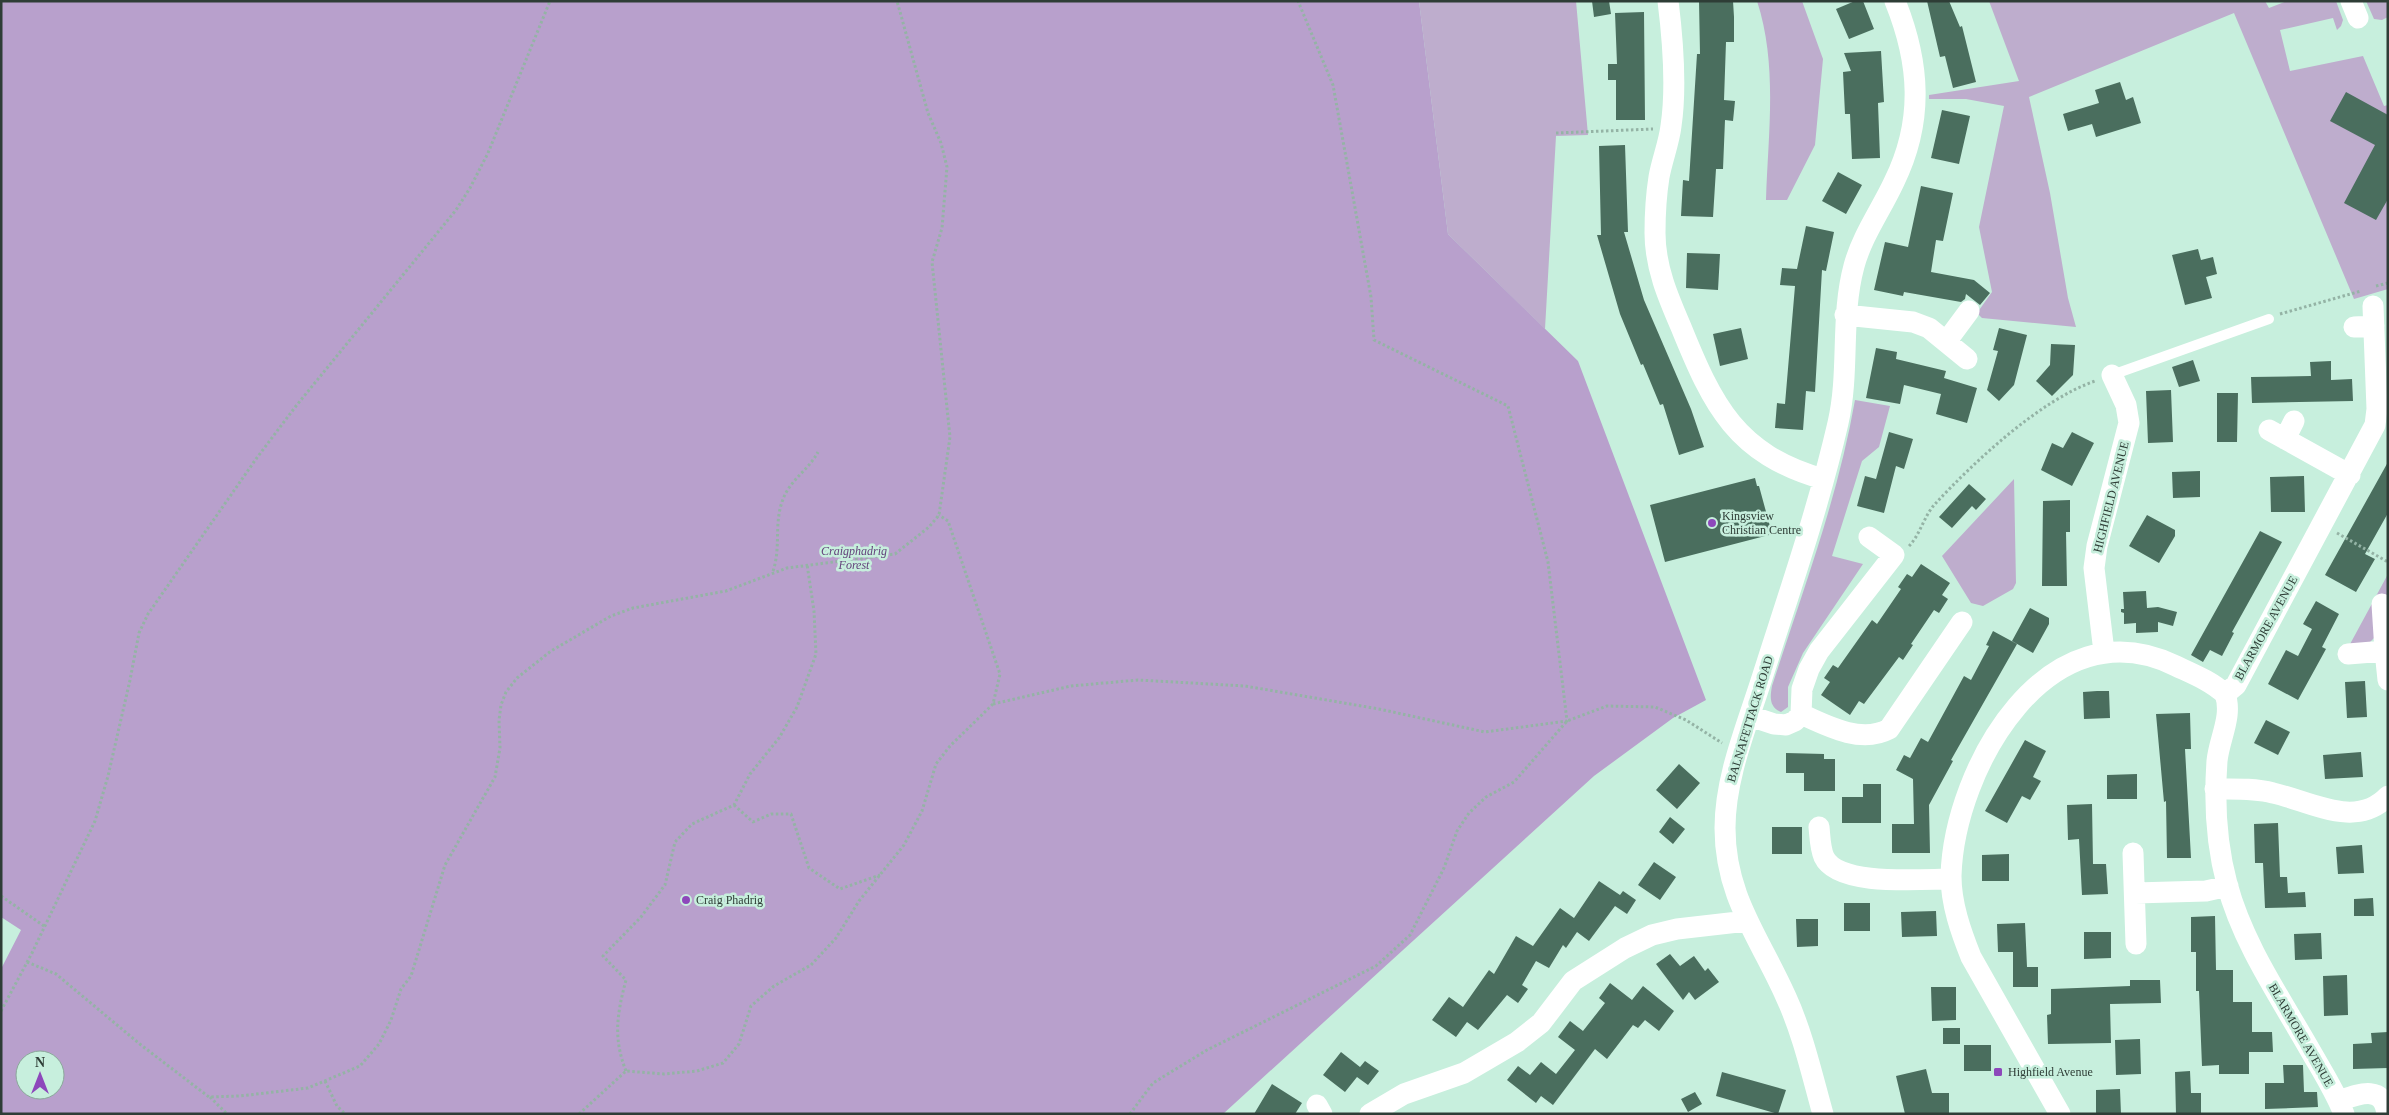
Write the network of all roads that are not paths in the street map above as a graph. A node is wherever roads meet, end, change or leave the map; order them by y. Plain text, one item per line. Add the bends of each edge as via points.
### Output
1 (1668, 1) edge
2 (1895, 1) edge
3 (2367, 308) road end
4 (1969, 311) dead end
5 (1845, 315) junction
6 (2269, 320) road end
7 (1946, 342) junction
8 (1967, 359) dead end
9 (2112, 375) joint
10 (2282, 430) dead end
11 (2350, 475) junction
12 (1823, 480) junction
13 (1868, 537) dead end
14 (2382, 604) dead end
15 (1962, 622) dead end
16 (2385, 651) junction
17 (2104, 652) junction
18 (2348, 654) dead end
19 (2388, 680) edge
20 (2225, 694) junction
21 (1801, 714) junction
22 (1750, 716) junction
23 (2215, 789) junction
24 (2388, 796) edge
25 (1819, 827) dead end
26 (2133, 853) dead end
27 (1951, 878) junction
28 (2228, 886) junction
29 (2136, 893) junction
30 (1746, 921) junction
31 (2136, 944) dead end
32 (2341, 1107) edge
33 (1370, 1114) edge
34 (1823, 1114) edge
35 (2060, 1114) edge
36 (2387, 1114) edge

1 - 12 street via 1673,110 1655,206 1658,265 1691,353 1713,400 1732,426 1778,464
2 - 5 street, BALNAFETTACK ROAD via 1913,59 1914,119 1895,181 1855,262
3 - 11 street, BLARMORE AVENUE via 2377,409 2375,425
4 - 7 street
5 - 7 street via 1913,322 1929,328
5 - 12 street, BALNAFETTACK ROAD via 1839,421
6 - 9 lane
7 - 8 street
9 - 17 street, HIGHFIELD AVENUE via 2126,406 2129,423 2094,568
10 - 11 street
11 - 20 street, BLARMORE AVENUE via 2236,685
12 - 22 street, BALNAFETTACK ROAD
13 - 21 street via 1894,555 1819,650 1802,689
14 - 16 street
15 - 21 street via 1888,729 1876,736 1851,733
16 - 18 street
16 - 19 street
17 - 20 street via 2151,655 2166,660
17 - 27 street via 2074,661 2047,676 2008,719 1978,770 1961,811
20 - 23 street, BLARMORE AVENUE via 2228,712 2217,758
21 - 22 street via 1786,725
22 - 30 street, BALNAFETTACK ROAD via 1730,782 1725,829 1732,877
23 - 24 street via 2273,792 2353,814 2369,810
23 - 28 street, BLARMORE AVENUE via 2217,834
25 - 27 street via 1824,858 1832,868 1848,875
26 - 29 street
27 - 35 street via 1958,919 1971,957
28 - 29 street via 2206,891
28 - 32 street, BLARMORE AVENUE via 2259,961
29 - 31 street
30 - 33 street via 1677,929 1652,935 1625,948 1572,981 1541,1023 1517,1042 1464,1073 1404,1094
30 - 34 street, BALNAFETTACK ROAD via 1797,1024
32 - 36 street, BLARMORE AVENUE via 2365,1093 2376,1095 2383,1101

